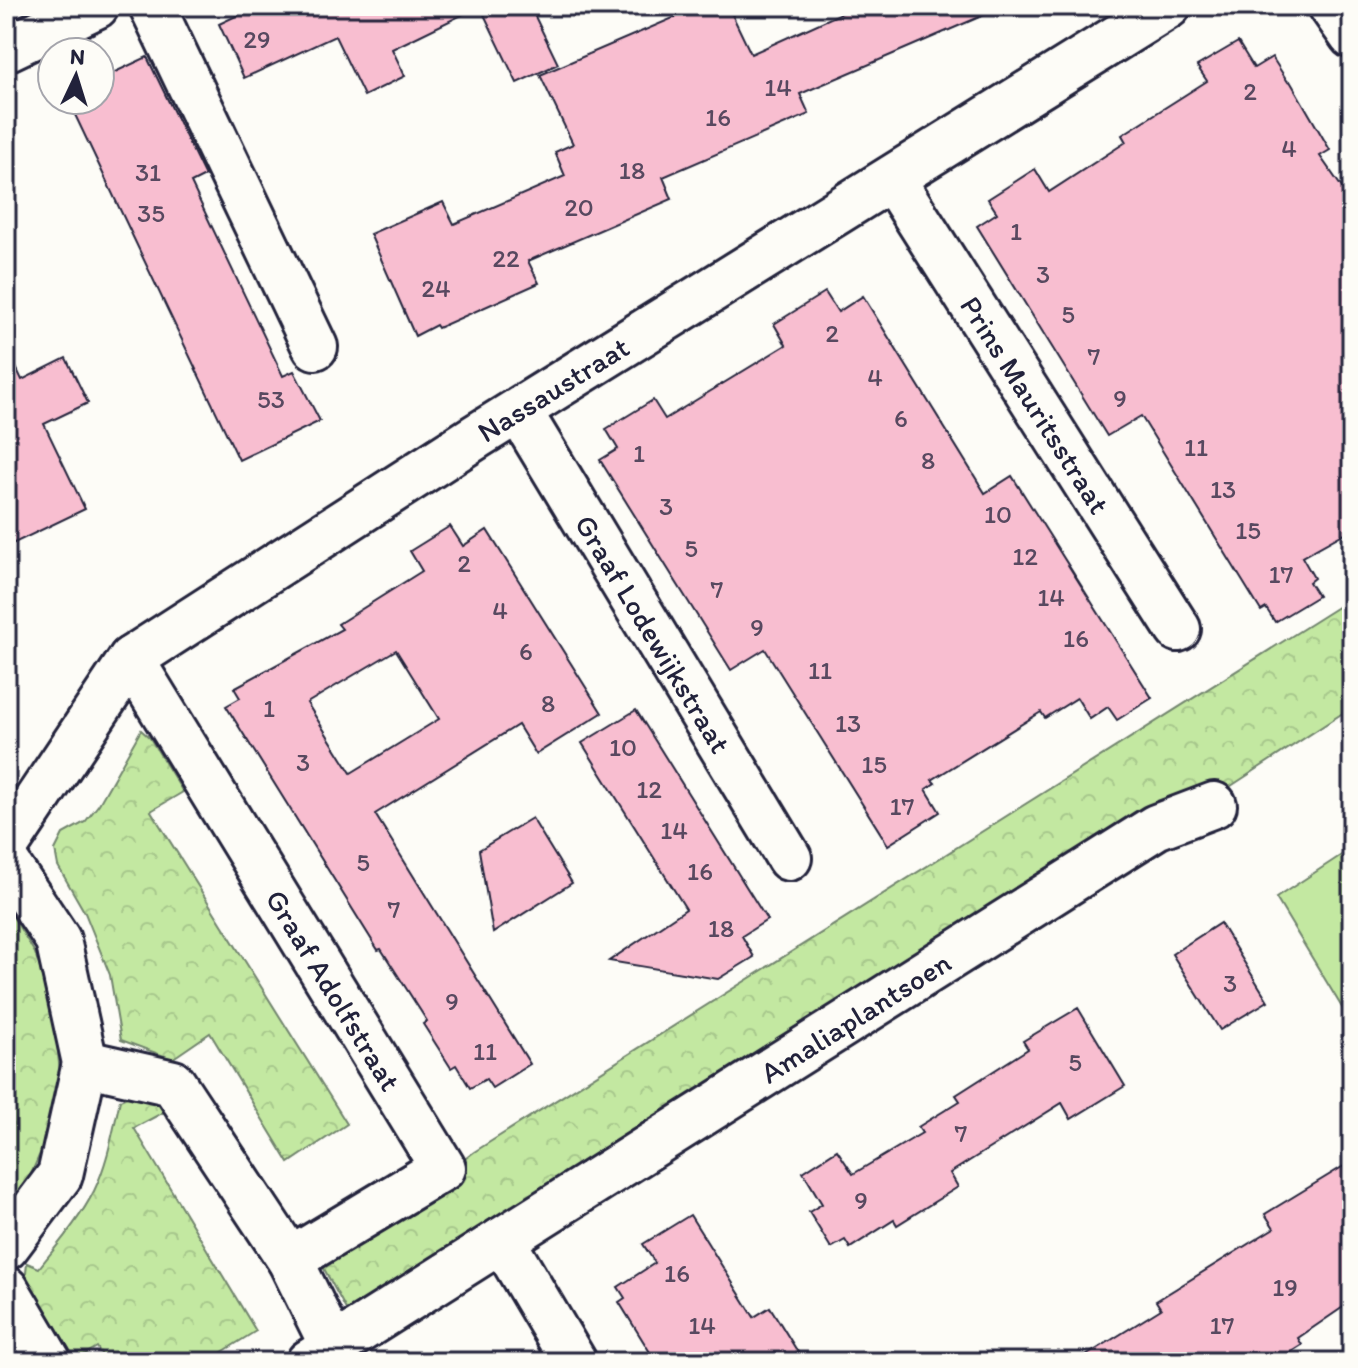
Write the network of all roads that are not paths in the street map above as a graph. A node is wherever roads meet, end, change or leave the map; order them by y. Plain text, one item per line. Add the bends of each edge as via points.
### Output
1 (96, 6) edge
2 (152, 6) edge
3 (1168, 6) edge
4 (1331, 6) edge
5 (1352, 36) edge
6 (6, 49) edge
7 (893, 180) junction
8 (315, 347) dead end
9 (519, 411) junction
10 (1178, 629) dead end
11 (131, 659) junction
12 (1214, 805) dead end
13 (6, 846) edge
14 (789, 858) dead end
15 (6, 862) edge
16 (85, 1063) junction
17 (502, 1240) junction
18 (6, 1247) edge
19 (290, 1260) junction
20 (6, 1289) edge
21 (321, 1355) edge
22 (49, 1362) edge
23 (574, 1362) edge

1 - 6 street
2 - 8 street
3 - 7 street, Nassaustraat
4 - 5 street
7 - 9 street, Nassaustraat
7 - 10 street, Prins Mauritsstraat
9 - 11 street, Nassaustraat
9 - 14 street, Graaf Lodewijkstraat
11 - 13 street, Nassaustraat
11 - 19 street, Graaf Adolfstraat via 443,1168
12 - 17 street, Amaliaplantsoen via 1156,827
15 - 16 street via 58,940
16 - 18 street via 60,1175
16 - 19 street via 173,1083
17 - 21 street, Amaliaplantsoen
17 - 23 street
19 - 21 street
20 - 22 street

